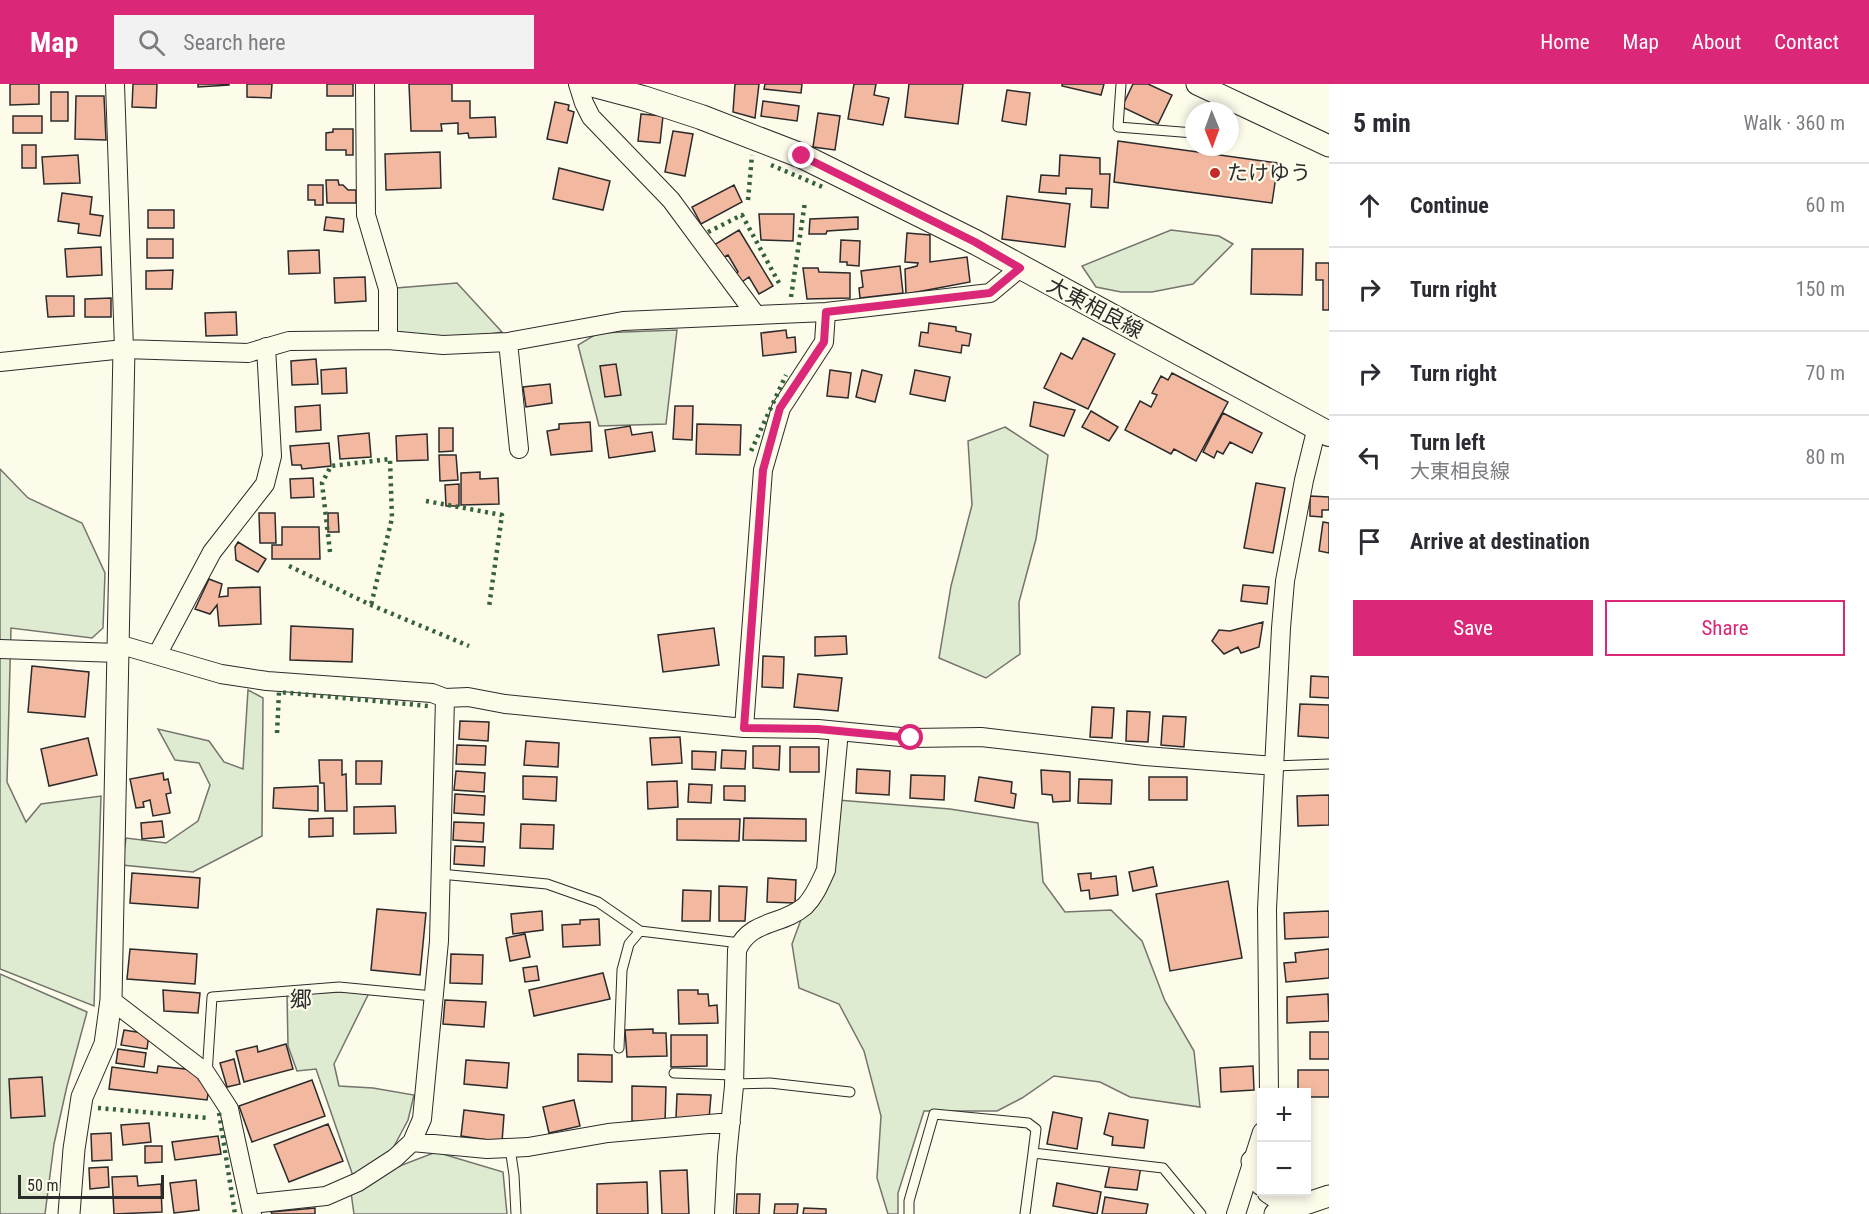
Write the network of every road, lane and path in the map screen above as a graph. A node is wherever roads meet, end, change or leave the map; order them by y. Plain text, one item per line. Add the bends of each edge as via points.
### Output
1 (115, 84) edge
2 (365, 84) edge
3 (578, 84) edge
4 (590, 84) edge
5 (1121, 84) edge
6 (1197, 84) edge
7 (1185, 132) edge
8 (1329, 146) edge
9 (1020, 268) junction
10 (826, 312) junction
11 (756, 315) junction
12 (388, 340) junction
13 (508, 342) junction
14 (266, 347) junction
15 (124, 349) junction
16 (0, 362) edge
17 (1323, 431) edge
18 (519, 449) dead end
19 (0, 649) edge
20 (118, 649) junction
21 (158, 655) junction
22 (445, 698) junction
23 (744, 728) junction
24 (839, 730) junction
25 (1329, 764) edge
26 (1274, 766) junction
27 (440, 874) junction
28 (640, 930) junction
29 (740, 943) junction
30 (434, 996) junction
31 (111, 1000) junction
32 (619, 1048) dead end
33 (674, 1073) dead end
34 (207, 1075) junction
35 (734, 1079) junction
36 (1269, 1088) edge
37 (850, 1092) dead end
38 (730, 1122) junction
39 (412, 1142) junction
40 (1259, 1142) edge
41 (510, 1148) junction
42 (1033, 1153) junction
43 (1252, 1161) junction
44 (1257, 1178) edge
45 (1274, 1196) edge
46 (1329, 1196) edge
47 (1297, 1207) junction
48 (251, 1209) edge
49 (69, 1214) edge
50 (516, 1214) edge
51 (724, 1214) edge
52 (909, 1214) edge
53 (1025, 1214) edge
54 (1201, 1214) edge
55 (1236, 1214) edge
56 (1275, 1214) edge

1 - 15 street
2 - 12 street via 366,214 388,289
3 - 11 street via 591,117 671,200
4 - 9 main road, 大東相良線 via 701,117 802,156
5 - 7 lane via 1118,127
6 - 8 street via 1220,99
9 - 10 street via 990,293
9 - 17 main road, 大東相良線
10 - 11 street
10 - 23 street via 824,342 780,408 763,470
11 - 13 street via 623,321
12 - 13 street via 443,345
12 - 14 street via 289,341
13 - 18 street
14 - 15 street via 248,353
14 - 21 street via 272,456 265,484 212,552
15 - 16 street
15 - 20 street
17 - 26 street via 1304,480 1285,581
19 - 20 street
20 - 21 street
20 - 31 street
21 - 22 street via 221,674 267,681 432,693
22 - 23 street via 468,697
22 - 27 street
23 - 24 street
24 - 26 street via 911,738 981,737
24 - 29 street via 826,870 817,890 792,914 752,930
25 - 26 lane
26 - 36 street via 1267,909
27 - 28 lane via 548,884 598,902
27 - 30 street
28 - 29 lane
28 - 32 lane via 629,944 622,970
29 - 35 street via 736,950
30 - 34 lane via 339,987 212,997
30 - 39 street via 422,1119
31 - 34 street
31 - 49 street via 105,1044 82,1097
33 - 35 lane
34 - 48 street via 230,1109
35 - 37 lane
35 - 38 street
38 - 41 street via 608,1133
38 - 51 street
39 - 41 street
39 - 48 street via 358,1182 326,1197
40 - 43 street
41 - 50 lane
42 - 52 lane via 1036,1130 1028,1124 934,1114 909,1201
42 - 53 lane
42 - 54 lane via 1163,1168
43 - 44 street
43 - 55 street
45 - 47 street
46 - 47 street
47 - 56 street

